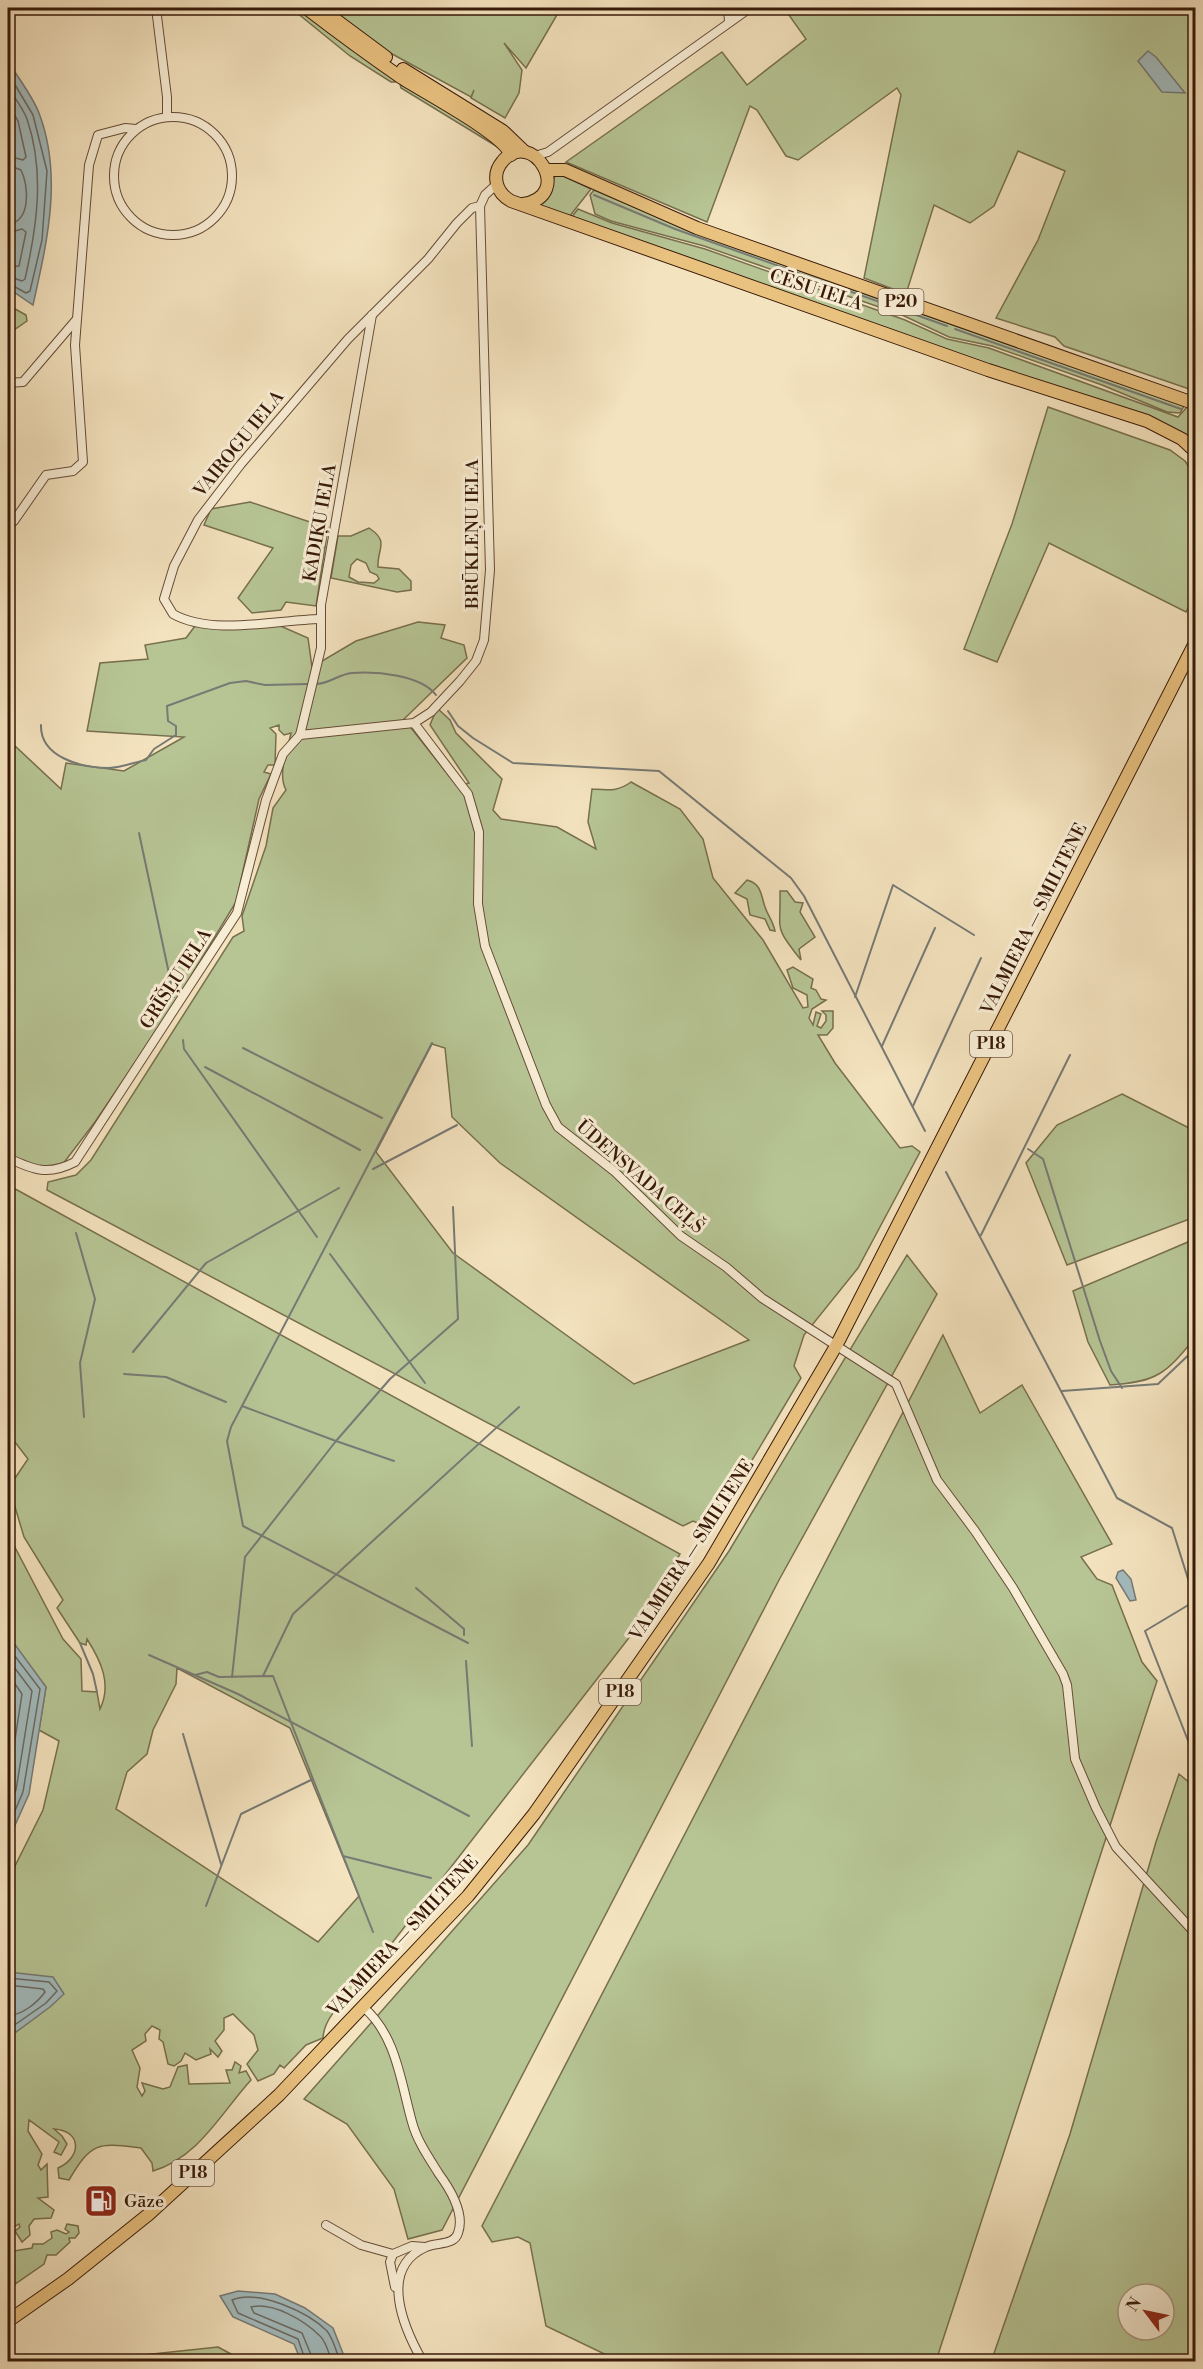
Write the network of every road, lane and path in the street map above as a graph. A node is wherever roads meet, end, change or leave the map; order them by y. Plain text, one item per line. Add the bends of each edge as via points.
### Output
1 (156, 8) edge
2 (306, 8) edge
3 (320, 8) edge
4 (728, 8) edge
5 (750, 8) edge
6 (729, 22) junction
7 (167, 117) junction
8 (136, 129) junction
9 (511, 155) junction
10 (538, 161) junction
11 (499, 189) junction
12 (523, 204) junction
13 (481, 205) junction
14 (372, 315) junction
15 (77, 319) junction
16 (8, 383) edge
17 (1196, 404) edge
18 (1196, 452) edge
19 (8, 525) edge
20 (320, 619) junction
21 (1196, 641) edge
22 (414, 723) junction
23 (300, 735) junction
24 (8, 1158) edge
25 (836, 1346) junction
26 (1196, 1941) edge
27 (363, 2007) junction
28 (326, 2225) dead end
29 (427, 2247) junction
30 (393, 2254) junction
31 (396, 2291) junction
32 (8, 2321) edge
33 (423, 2361) edge

1 - 7 street
2 - 9 main road via 401,78 492,134
3 - 10 main road via 406,71 503,131
4 - 6 street
5 - 6 street
6 - 10 street
7 - 8 street
7 - 8 street via 190,118 207,126 229,155 232,182 223,209 194,231 160,234 138,223 121,204 114,172 121,149
8 - 15 street via 98,135 88,165
9 - 10 main road, CĒSU IELA
9 - 11 main road via 497,171
10 - 12 main road via 548,182 534,201
10 - 17 main road, CĒSU IELA / P20 via 697,228
11 - 12 main road, CĒSU IELA via 511,201
11 - 13 street via 485,195
12 - 18 main road, CĒSU IELA / P20 via 732,281 1147,421 1182,439
13 - 14 street, VAIROGU IELA via 471,208 428,259
13 - 22 street, BRŪKLEŅU IELA via 487,618 476,661 431,712
14 - 20 street, KADIĶU IELA
14 - 20 street, VAIROGU IELA via 294,399 198,519 174,566 164,599 173,614 200,624
15 - 16 street via 23,382
15 - 19 street via 75,345 83,462 73,471 46,475
20 - 23 street, KADIĶU IELA via 321,648
21 - 25 main road, VALMIERA — SMILTENE / P18
22 - 23 street
22 - 25 street, ŪDENSVADA CEĻŠ via 468,794 479,832 478,904 486,946 546,1106 558,1126 614,1171 681,1236 762,1298
23 - 24 street, GRĪŠĻU IELA via 283,754 266,800 237,913 87,1145 75,1162 58,1171 33,1169
25 - 26 street, ŪDENSVADA CEĻŠ via 896,1384 937,1480 1006,1579 1063,1674 1075,1759 1116,1847 1194,1932
25 - 27 main road, VALMIERA — SMILTENE / P18 via 709,1563 534,1814 468,1896
27 - 29 street via 382,2026 412,2124 459,2214 458,2233 453,2240
27 - 32 main road, VALMIERA — SMILTENE / P18 via 279,2095 149,2214
28 - 30 street via 361,2245
29 - 30 street via 412,2246
29 - 31 street via 410,2259 399,2274
30 - 31 street via 390,2262
31 - 33 street

